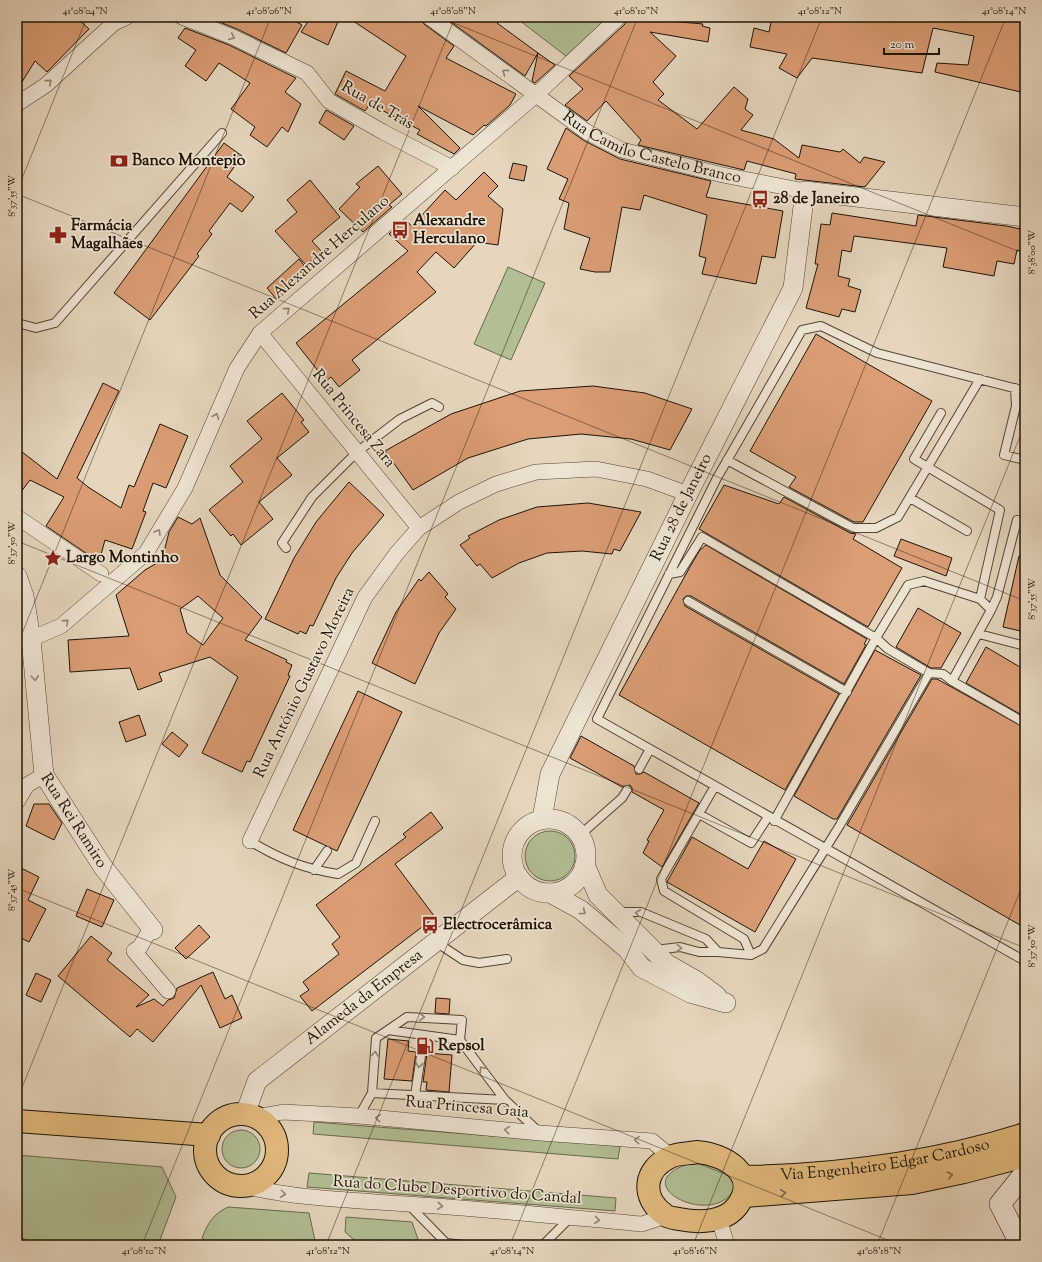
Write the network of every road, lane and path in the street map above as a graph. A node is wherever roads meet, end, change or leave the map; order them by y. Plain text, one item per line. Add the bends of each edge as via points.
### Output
1 (127, 17) edge
2 (182, 17) edge
3 (429, 17) edge
4 (619, 17) edge
5 (537, 94) junction
6 (17, 104) edge
7 (222, 133) dead end
8 (452, 168) junction
9 (805, 192) junction
10 (1025, 217) edge
11 (17, 324) edge
12 (260, 333) junction
13 (980, 379) junction
14 (1015, 388) junction
15 (1025, 390) edge
16 (439, 407) dead end
17 (941, 413) dead end
18 (357, 452) junction
19 (727, 460) junction
20 (1025, 460) edge
21 (928, 468) junction
22 (688, 494) junction
23 (910, 498) junction
24 (17, 517) edge
25 (1025, 522) edge
26 (419, 528) junction
27 (967, 531) dead end
28 (286, 548) dead end
29 (101, 574) dead end
30 (668, 574) junction
31 (17, 576) edge
32 (980, 599) junction
33 (688, 601) dead end
34 (991, 610) junction
35 (979, 634) junction
36 (876, 638) junction
37 (31, 640) junction
38 (1025, 646) edge
39 (930, 673) junction
40 (952, 681) junction
41 (847, 692) junction
42 (1025, 723) edge
43 (650, 749) junction
44 (639, 769) dead end
45 (44, 775) junction
46 (715, 786) junction
47 (627, 790) dead end
48 (17, 802) edge
49 (699, 814) junction
50 (542, 819) junction
51 (771, 819) junction
52 (376, 821) dead end
53 (580, 835) junction
54 (250, 841) joint
55 (825, 850) junction
56 (327, 851) dead end
57 (585, 865) junction
58 (314, 870) junction
59 (519, 877) junction
60 (550, 893) junction
61 (615, 911) junction
62 (152, 929) joint
63 (436, 942) junction
64 (626, 949) junction
65 (653, 950) junction
66 (718, 952) junction
67 (751, 956) junction
68 (507, 959) dead end
69 (1025, 961) edge
70 (168, 991) dead end
71 (388, 1030) junction
72 (424, 1036) junction
73 (460, 1040) junction
74 (372, 1093) junction
75 (415, 1095) junction
76 (506, 1100) junction
77 (250, 1115) junction
78 (359, 1116) junction
79 (17, 1121) edge
80 (540, 1133) junction
81 (1025, 1134) edge
82 (209, 1135) junction
83 (670, 1156) junction
84 (1025, 1156) edge
85 (910, 1173) junction
86 (1025, 1173) edge
87 (244, 1186) junction
88 (743, 1186) junction
89 (407, 1204) junction
90 (666, 1216) junction
91 (571, 1217) junction
92 (719, 1219) junction
93 (464, 1245) edge
94 (543, 1245) edge
95 (727, 1245) edge
96 (1021, 1245) edge

6 -> 1 street via 46,85 114,23
2 -> 8 street, Rua de Trás via 233,37 307,73 329,101
5 -> 3 street, Rua Camilo Castelo Branco
4 - 5 street, Rua Alexandre Herculano
5 - 8 street, Rua Alexandre Herculano
5 - 9 street, Rua Camilo Castelo Branco via 588,132 622,150 716,174
7 - 11 lane via 55,323 36,328
12 -> 8 street, Rua Alexandre Herculano
9 - 10 street, Rua Camilo Castelo Branco
9 - 22 street, Rua 28 de Janeiro via 793,288
12 - 18 street, Rua Princesa Zara
37 -> 12 street, Rua Alexandre Herculano via 61,626 146,553 185,488 237,368
13 - 14 lane
13 - 19 lane via 877,352 821,326 802,330
13 - 21 lane
14 - 15 lane
14 - 20 lane via 1016,406 1004,455
16 - 18 lane via 432,403 400,419
17 - 21 lane via 914,459
18 - 26 street, Rua Princesa Zara
18 - 28 lane via 312,498 282,543
19 - 23 lane via 853,528 876,528 898,517
19 - 30 lane
21 - 23 lane
21 - 32 lane via 1000,510
22 - 26 street, Rua António Gustavo Moreira via 647,479 596,469 536,472 496,484 459,502
22 - 50 street, Rua 28 de Janeiro via 550,774
23 - 27 lane
24 - 29 street
25 - 34 lane via 1017,520 997,597
26 - 54 street, Rua António Gustavo Moreira via 397,552 365,597
30 - 36 lane via 680,572 702,537
30 - 43 lane via 597,719
31 - 37 street, Rua Rei Ramiro via 24,596
32 - 34 lane
32 - 36 lane via 924,581 908,585
33 - 41 lane
34 - 35 lane
35 - 38 lane
35 - 40 lane
36 - 39 lane via 888,649
36 - 41 lane
37 -> 45 street, Rua Rei Ramiro
39 - 40 lane via 943,674
39 - 55 lane
40 - 42 lane
41 - 51 lane
43 - 44 lane
43 - 46 lane
45 - 48 street via 27,785
45 - 62 street, Rua Rei Ramiro via 103,867
46 - 49 lane
46 - 51 lane
47 - 53 lane via 622,798
49 - 51 lane via 752,843
49 - 67 lane via 661,879 664,891 744,939
50 - 53 street via 566,823
50 - 59 street via 530,824 521,832 515,843 512,855
51 - 55 lane
52 - 58 lane via 356,863 338,874
53 - 57 street via 586,852
54 - 58 lane via 276,856
55 - 67 lane via 763,949
55 - 69 lane
56 - 58 lane
57 - 60 street via 572,885
57 - 61 street via 598,895
59 - 60 street via 528,886
59 - 63 street, Alameda da Empresa
60 -> 64 street via 581,910
61 - 65 street
66 -> 61 lane via 706,938 641,912
62 - 70 street via 140,947 134,951
63 - 68 lane via 463,960 479,963
63 - 77 street, Alameda da Empresa via 257,1081
64 - 65 lane
64 - 65 street via 642,968 690,993 726,1003 697,981 667,964
65 -> 66 lane via 680,947 699,952
66 - 67 lane
71 - 72 lane
71 -> 73 lane via 406,1017 462,1020
74 -> 71 lane via 376,1038
72 - 73 lane
72 -> 75 lane
76 -> 73 lane
74 - 75 lane
74 - 78 lane
75 - 76 lane
76 - 80 lane
77 - 78 street, Rua Princesa Gaia via 283,1112
77 - 82 main road via 224,1118 215,1125
77 - 87 main road via 265,1123 272,1131 276,1141 276,1160 265,1178 255,1184
80 -> 78 street, Rua Princesa Gaia
79 - 82 main road
83 -> 80 street, Rua Princesa Gaia via 652,1141
81 - 85 main road, Via Engenheiro Edgar Cardoso via 960,1152
82 - 87 main road via 206,1144 208,1166 223,1181
83 - 88 main road via 697,1152 719,1156 732,1162
83 - 90 main road via 650,1176 647,1185 656,1206
85 -> 84 main road, Via Engenheiro Edgar Cardoso via 964,1172
85 - 88 main road, Via Engenheiro Edgar Cardoso via 789,1176
86 - 96 main road via 1000,1204
87 -> 89 street, Rua do Clube Desportivo do Candal via 320,1199
88 - 92 main road via 734,1211
89 -> 91 street, Rua do Clube Desportivo do Candal
89 - 93 lane via 446,1244
91 -> 90 street, Rua do Clube Desportivo do Candal via 642,1224
90 - 92 main road via 697,1222
91 - 94 lane
92 - 95 street

